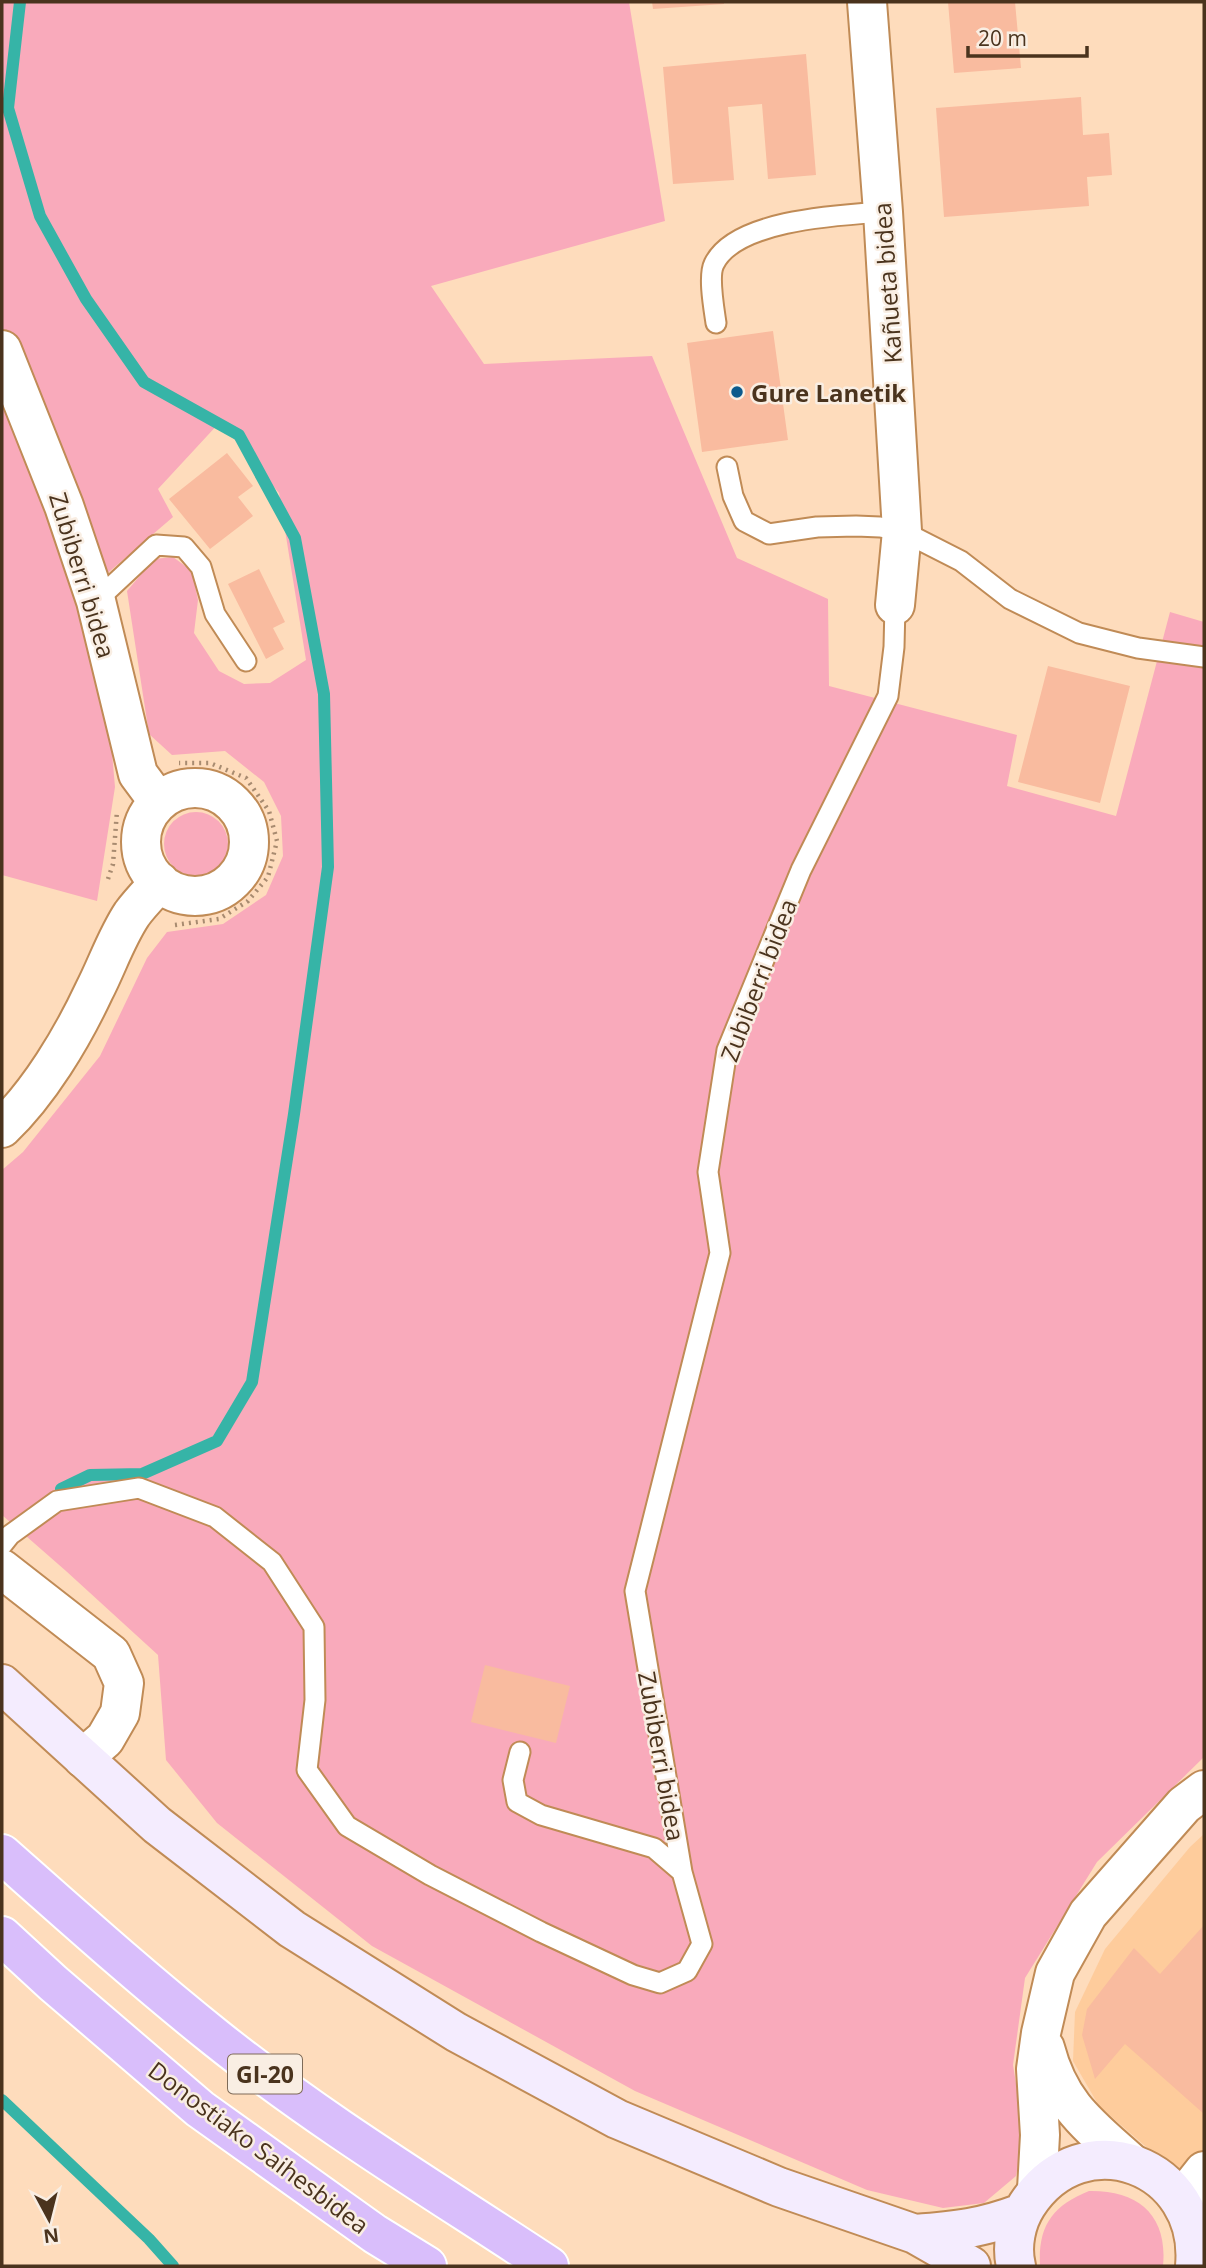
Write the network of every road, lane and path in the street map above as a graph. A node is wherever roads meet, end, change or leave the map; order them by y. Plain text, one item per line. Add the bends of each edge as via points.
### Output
1 (867, 2) edge
2 (883, 212) junction
3 (716, 323) dead end
4 (2, 350) edge
5 (727, 467) dead end
6 (902, 531) junction
7 (96, 601) junction
8 (895, 606) joint
9 (1204, 657) edge
10 (246, 661) dead end
11 (158, 801) junction
12 (160, 882) junction
13 (2, 1128) edge
14 (2, 1545) edge
15 (2, 1569) edge
16 (2, 1684) edge
17 (520, 1752) dead end
18 (83, 1758) junction
19 (1204, 1790) edge
20 (2, 1854) edge
21 (682, 1872) junction
22 (2, 1936) edge
23 (1041, 2033) junction
24 (1131, 2163) junction
25 (1192, 2185) edge
26 (1029, 2201) junction
27 (915, 2234) junction
28 (1198, 2256) edge
29 (427, 2266) edge
30 (549, 2266) edge
31 (971, 2266) edge
32 (1016, 2266) edge

1 - 2 street, Kañueta bidea
2 - 3 lane via 784,225 751,233 726,248 713,266
2 - 6 street, Kañueta bidea
4 - 7 street, Zubiberri bidea
5 - 6 lane via 744,521 769,534 843,526
6 - 8 street, Kañueta bidea
6 - 9 lane via 961,561 1010,599 1079,633 1138,648
7 - 10 lane via 156,545 184,547 201,567 215,614
7 - 11 street, Zubiberri bidea via 138,774
8 - 21 lane, Zubiberri bidea via 888,696 801,870 727,1050 708,1172 720,1253 635,1591
11 - 12 street via 146,816 141,852 148,870
11 - 12 street via 181,789 215,791 232,800 250,834 244,866 219,891 186,896
12 - 13 street via 132,914 53,1063
14 - 21 lane, Zubiberri bidea via 57,1501 139,1488 215,1517 272,1562 313,1627 315,1700 307,1770 347,1826 430,1875 541,1931 660,1983 687,1971 702,1944
15 - 18 street via 111,1654 124,1682 120,1713 105,1739
16 - 18 main road
17 - 21 lane via 513,1780 517,1802 541,1815 654,1848
18 - 27 main road via 157,1825 292,1930 456,2032 617,2119 779,2187
19 - 23 street via 1184,1805 1088,1914 1055,1973
20 - 30 highway, GI-20 via 217,2038 339,2128
22 - 29 highway, Donostiako Saihesbidea / GI-20 via 201,2109
23 - 24 street via 1068,2103
23 - 26 street via 1036,2069 1040,2135
24 - 25 main road via 1159,2177
24 - 26 main road via 1087,2161 1060,2171
25 - 28 main road via 1191,2221
26 - 27 main road via 990,2225
26 - 32 main road via 1014,2237
27 - 31 main road

